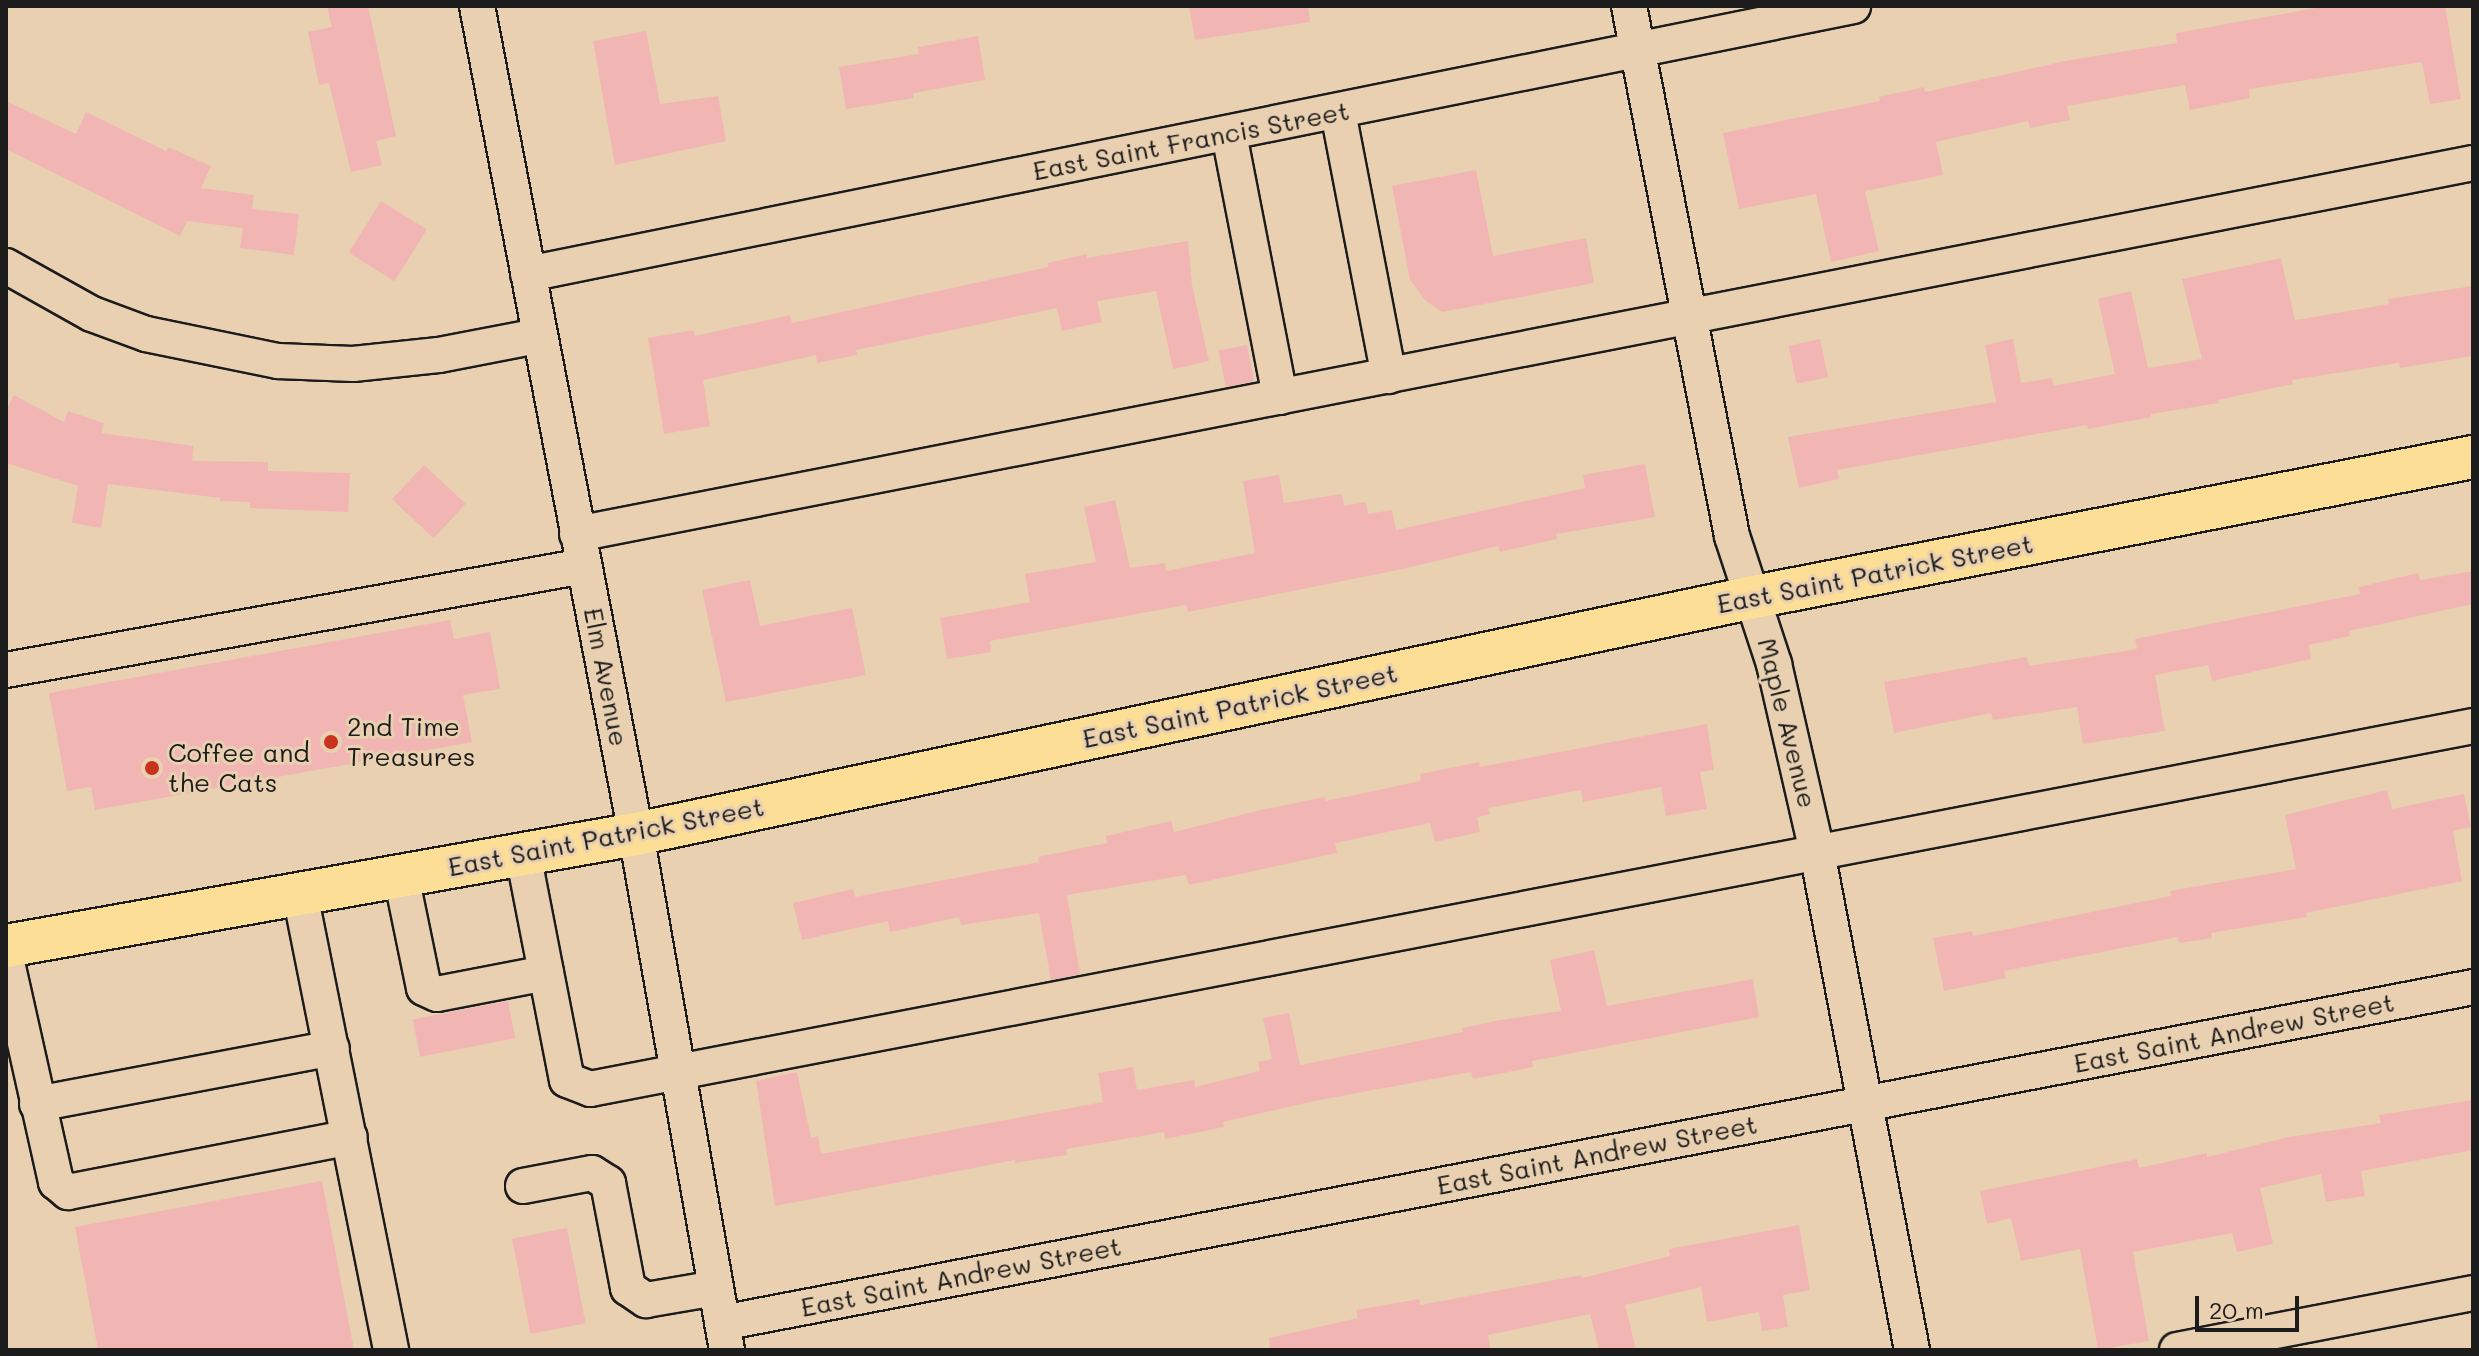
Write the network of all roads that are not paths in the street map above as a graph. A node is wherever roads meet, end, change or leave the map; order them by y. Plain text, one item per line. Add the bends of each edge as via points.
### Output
1 (477, 6) edge
2 (1629, 6) edge
3 (1853, 6) edge
4 (1638, 48) junction
5 (1338, 112) junction
6 (1229, 134) junction
7 (2473, 163) edge
8 (6, 266) edge
9 (528, 274) junction
10 (1690, 317) junction
11 (538, 336) junction
12 (1389, 376) junction
13 (1280, 397) junction
14 (2473, 457) edge
15 (581, 550) junction
16 (1754, 597) junction
17 (6, 670) edge
18 (2473, 726) edge
19 (636, 834) junction
20 (1817, 852) junction
21 (523, 854) junction
22 (401, 876) junction
23 (300, 894) junction
24 (6, 946) edge
25 (6, 958) edge
26 (546, 973) junction
27 (2473, 987) edge
28 (332, 1048) junction
29 (679, 1075) junction
30 (1867, 1103) junction
31 (37, 1104) junction
32 (350, 1137) junction
33 (523, 1186) dead end
34 (716, 1288) junction
35 (2473, 1293) edge
36 (725, 1336) edge
37 (391, 1350) edge
38 (1912, 1350) edge
39 (2177, 1350) edge

1 - 9 street, Elm Avenue
2 - 4 street, Maple Avenue
3 - 4 street, East Saint Francis Street
4 - 5 street, East Saint Francis Street
4 - 10 street, Maple Avenue
5 - 6 street, East Saint Francis Street
5 - 12 street
6 - 9 street, East Saint Francis Street
6 - 13 street
7 - 10 street
8 - 11 street via 92,314 146,334 278,361 353,364
9 - 11 street, Elm Avenue
10 - 12 street
10 - 16 street, Maple Avenue via 1732,536
11 - 15 street, Elm Avenue
12 - 13 street
13 - 15 street
14 - 16 main road, East Saint Patrick Street
15 - 17 street
15 - 19 street, Elm Avenue
16 - 19 main road, East Saint Patrick Street
16 - 20 street, Maple Avenue
18 - 20 street
19 - 21 main road, East Saint Patrick Street
19 - 29 street, Elm Avenue
20 - 29 street
20 - 30 street, Maple Avenue
21 - 22 main road, East Saint Patrick Street
21 - 26 street
22 - 23 main road, East Saint Patrick Street
22 - 26 street via 424,988 437,994
23 - 24 main road, East Saint Patrick Street
23 - 28 street
25 - 31 street
26 - 29 street via 567,1080 590,1089
27 - 30 street, East Saint Andrew Street
28 - 31 street
28 - 32 street
29 - 34 street, Elm Avenue
30 - 36 street, East Saint Andrew Street
30 - 38 street, Maple Avenue
31 - 32 street via 56,1182 68,1192
32 - 37 street
33 - 34 street via 592,1173 608,1183 628,1288 646,1300
34 - 36 street, Elm Avenue
35 - 39 street

